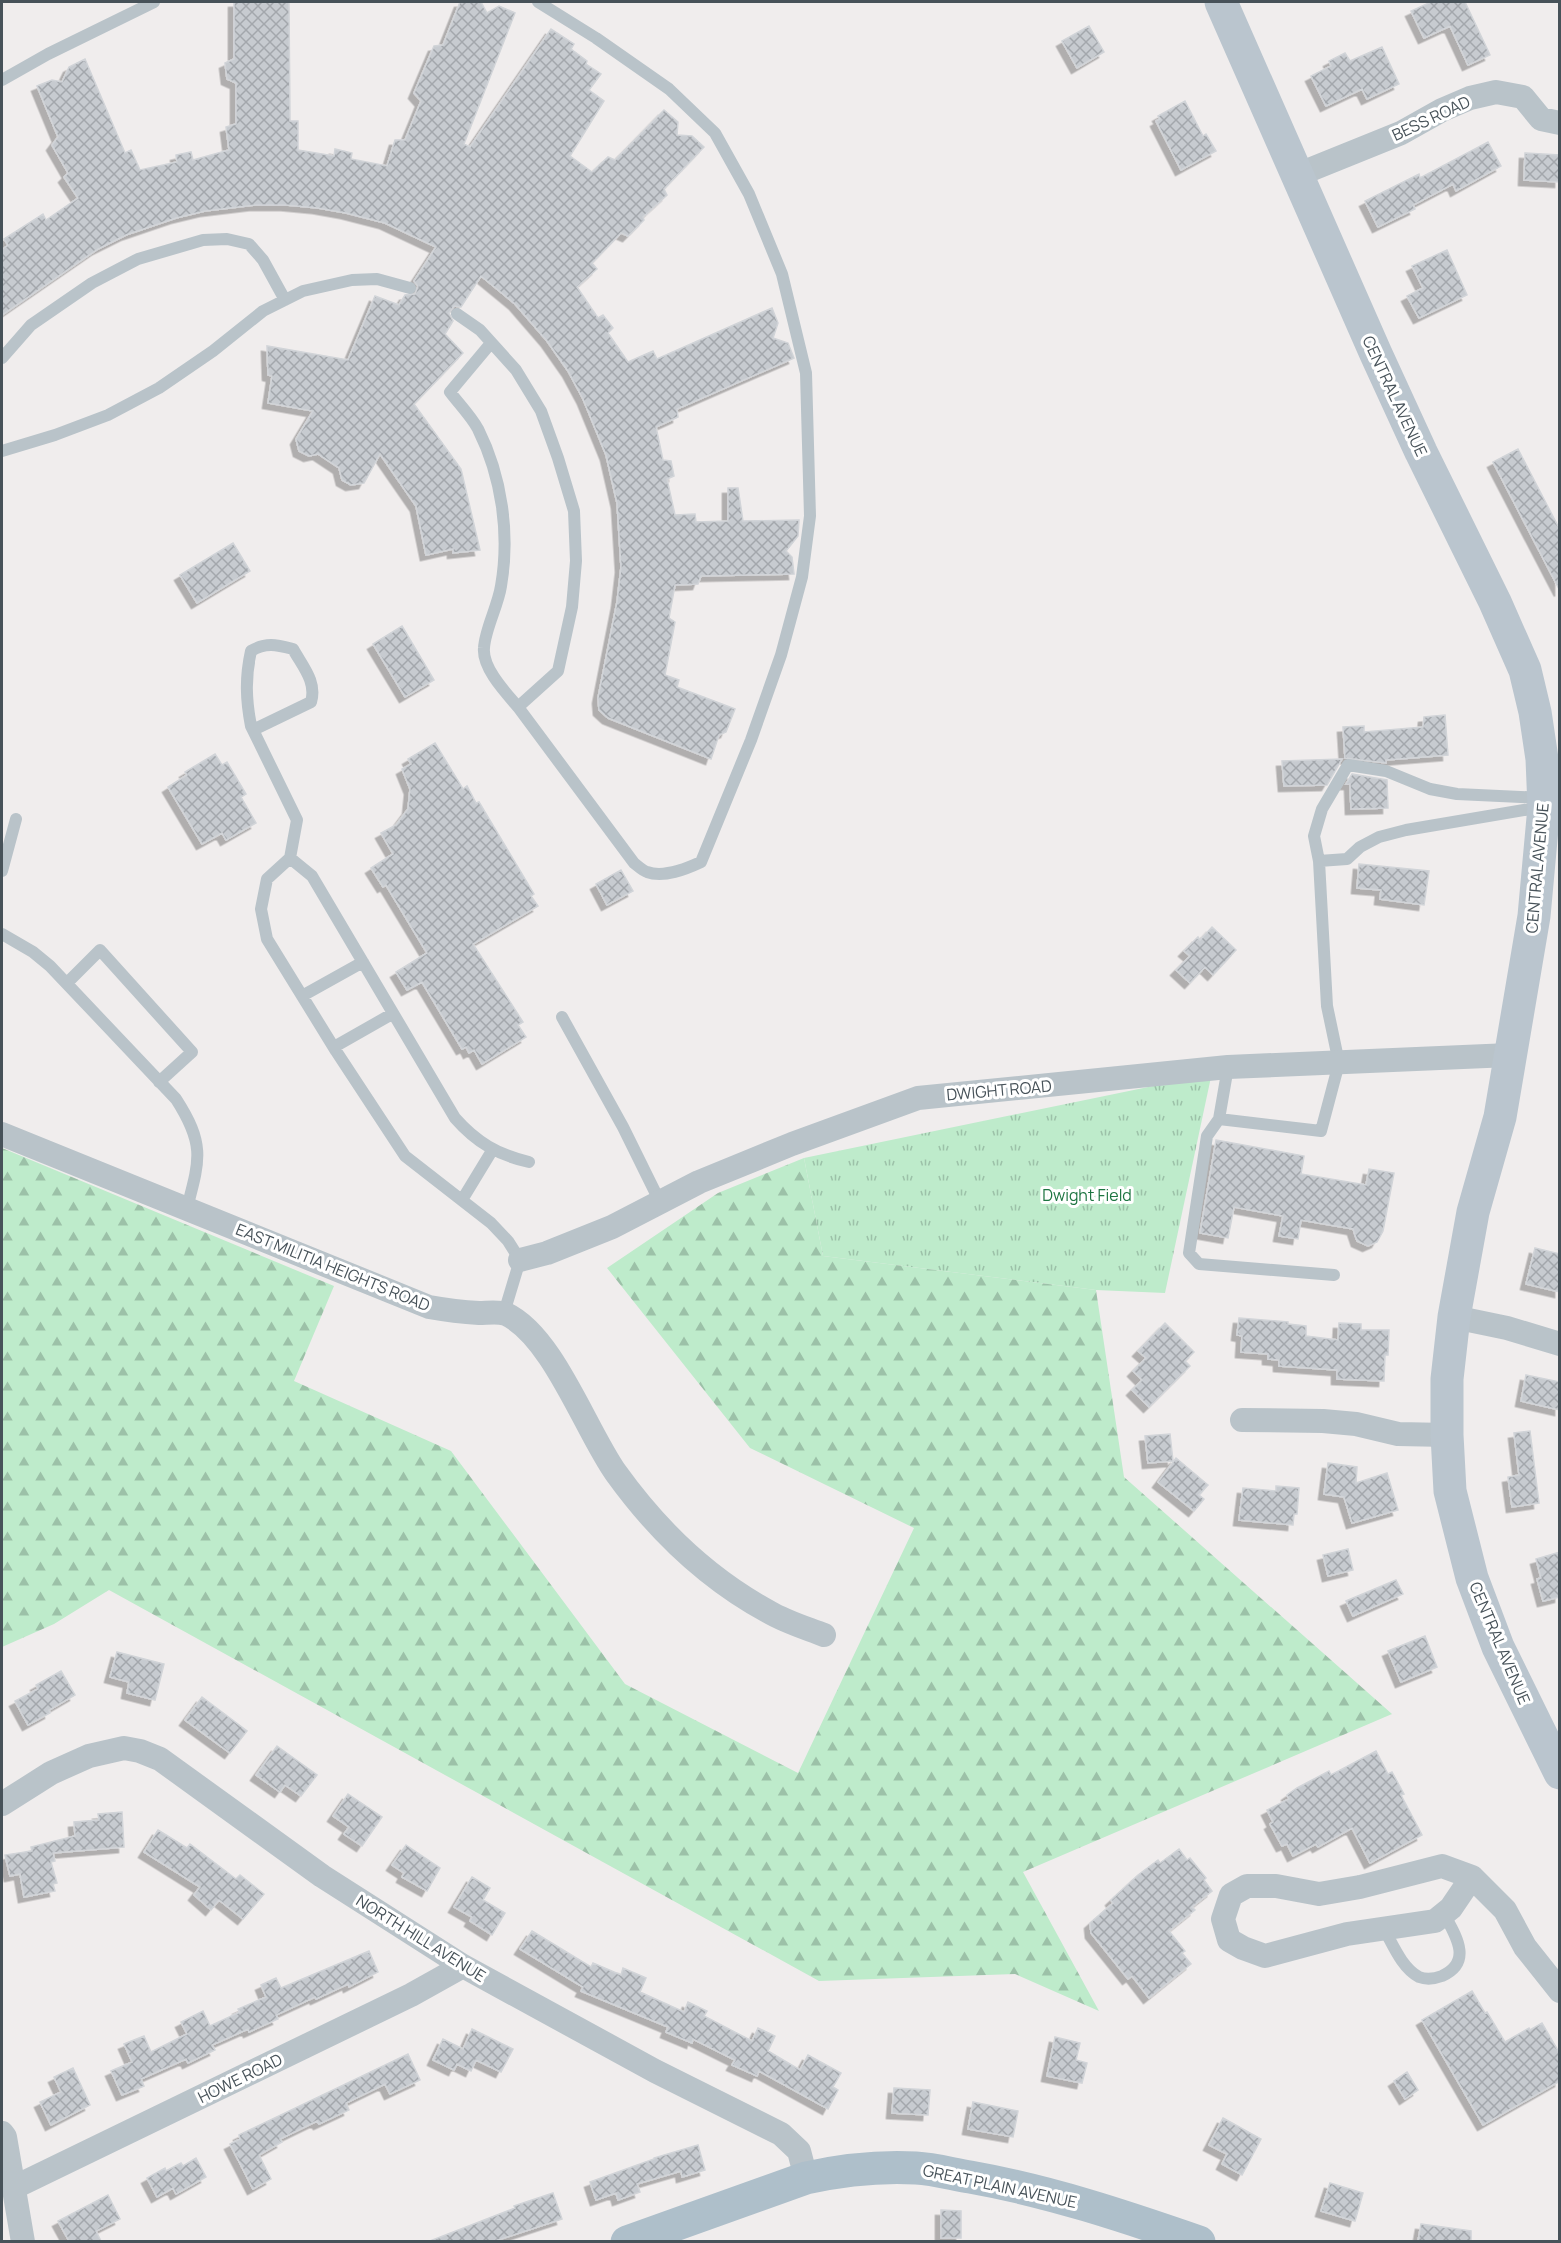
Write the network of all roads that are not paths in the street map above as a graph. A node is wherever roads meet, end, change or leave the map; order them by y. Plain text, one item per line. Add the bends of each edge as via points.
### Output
1 (154, 2) edge
2 (538, 2) edge
3 (1221, 2) edge
4 (2, 80) edge
5 (1560, 123) edge
6 (1297, 175) junction
7 (410, 288) dead end
8 (285, 300) junction
9 (457, 314) dead end
10 (491, 343) junction
11 (2, 358) edge
12 (2, 451) edge
13 (1525, 670) junction
14 (1560, 703) edge
15 (518, 707) junction
16 (253, 730) junction
17 (1544, 802) junction
18 (16, 819) dead end
19 (1551, 845) edge
20 (290, 858) junction
21 (1319, 861) junction
22 (2, 871) edge
23 (2, 934) edge
24 (363, 962) junction
25 (67, 984) junction
26 (302, 996) junction
27 (392, 1014) junction
28 (562, 1017) dead end
29 (334, 1047) junction
30 (1510, 1056) junction
31 (1339, 1062) junction
32 (1228, 1067) junction
33 (159, 1082) junction
34 (1219, 1119) junction
35 (2, 1134) edge
36 (493, 1149) junction
37 (529, 1162) dead end
38 (462, 1200) junction
39 (660, 1202) junction
40 (188, 1208) junction
41 (520, 1260) junction
42 (1334, 1275) dead end
43 (504, 1313) junction
44 (1454, 1317) junction
45 (1560, 1344) edge
46 (1242, 1420) dead end
47 (1447, 1435) junction
48 (824, 1635) dead end
49 (1560, 1773) edge
50 (2, 1804) edge
51 (1472, 1877) junction
52 (1444, 1914) junction
53 (1384, 1929) junction
54 (463, 1966) junction
55 (1560, 1991) edge
56 (2, 2133) edge
57 (806, 2178) junction
58 (15, 2187) junction
59 (23, 2241) edge
60 (627, 2241) edge
61 (1199, 2241) edge

1 - 4 lane
2 - 15 lane via 669,89 715,133 749,194 782,274 806,373 810,516 802,577 781,655 701,862 662,873 646,872 634,863
3 - 6 main road, CENTRAL AVENUE
5 - 6 street, BESS ROAD via 1541,119 1523,97 1496,92 1470,98 1401,133
6 - 13 main road, CENTRAL AVENUE via 1421,452
7 - 8 lane via 377,279 352,280 303,291
8 - 11 lane via 263,260 249,244 227,239 203,240 138,259 92,283 31,325
8 - 12 lane via 263,311 159,388 108,415
9 - 10 lane
10 - 15 lane via 516,370 541,411 574,511 576,561 572,607 558,671
10 - 15 lane via 450,392 477,428 491,460 506,546 501,589 483,650 489,670
13 - 14 main road
13 - 17 main road, CENTRAL AVENUE via 1538,729
16 - 16 lane via 246,702 251,651 262,645 293,650 314,691 311,702
16 - 20 lane via 297,820
17 - 19 main road, CENTRAL AVENUE
17 - 21 lane via 1379,837 1347,859
17 - 21 lane via 1456,794 1430,789 1386,771 1348,765 1322,809 1314,836
18 - 22 lane
19 - 30 main road, CENTRAL AVENUE
20 - 24 lane via 312,876
20 - 26 lane via 267,879 261,909 267,939
21 - 31 lane via 1327,1006
23 - 25 lane via 33,952
24 - 26 lane
24 - 27 lane
25 - 33 lane
25 - 33 lane via 100,950 192,1052
26 - 29 lane
27 - 29 lane
27 - 36 lane via 455,1118 468,1133
28 - 39 lane
29 - 38 lane via 405,1156
30 - 31 street, DWIGHT ROAD
30 - 44 main road, CENTRAL AVENUE via 1500,1117 1473,1212
31 - 32 street, DWIGHT ROAD
31 - 34 lane via 1321,1131
32 - 34 lane
32 - 39 street, DWIGHT ROAD via 918,1098 782,1148
33 - 40 lane via 176,1099 196,1136 199,1155
34 - 42 lane via 1207,1136 1189,1253 1199,1264
35 - 40 street, EAST MILITIA HEIGHTS ROAD
36 - 37 lane
36 - 38 lane
38 - 41 lane via 508,1241
39 - 41 street, DWIGHT ROAD via 612,1227
40 - 43 street, EAST MILITIA HEIGHTS ROAD via 429,1307
41 - 43 lane
43 - 48 street via 526,1327 540,1345 615,1472 669,1538 710,1575 770,1613
44 - 45 street
44 - 47 main road, CENTRAL AVENUE
46 - 47 street via 1323,1421 1398,1434
47 - 49 main road, CENTRAL AVENUE via 1450,1491 1472,1578 1498,1647
50 - 54 street, NORTH HILL AVENUE via 89,1755 124,1748 140,1751 160,1760 322,1876
51 - 52 street
51 - 53 street via 1442,1866 1319,1894 1276,1886 1247,1886 1231,1895 1223,1919 1229,1940 1264,1956 1347,1934
51 - 55 street via 1505,1910 1526,1947
52 - 53 street via 1435,1922
52 - 53 lane via 1460,1950 1458,1962 1451,1971 1430,1979 1410,1970
54 - 57 street, NORTH HILL AVENUE via 655,2071 781,2134 799,2151
54 - 58 street, HOWE ROAD via 401,2000
56 - 58 street
57 - 60 main road, GREAT PLAIN AVENUE
57 - 61 main road, GREAT PLAIN AVENUE via 876,2167 918,2168 1000,2182 1089,2205
58 - 59 street

